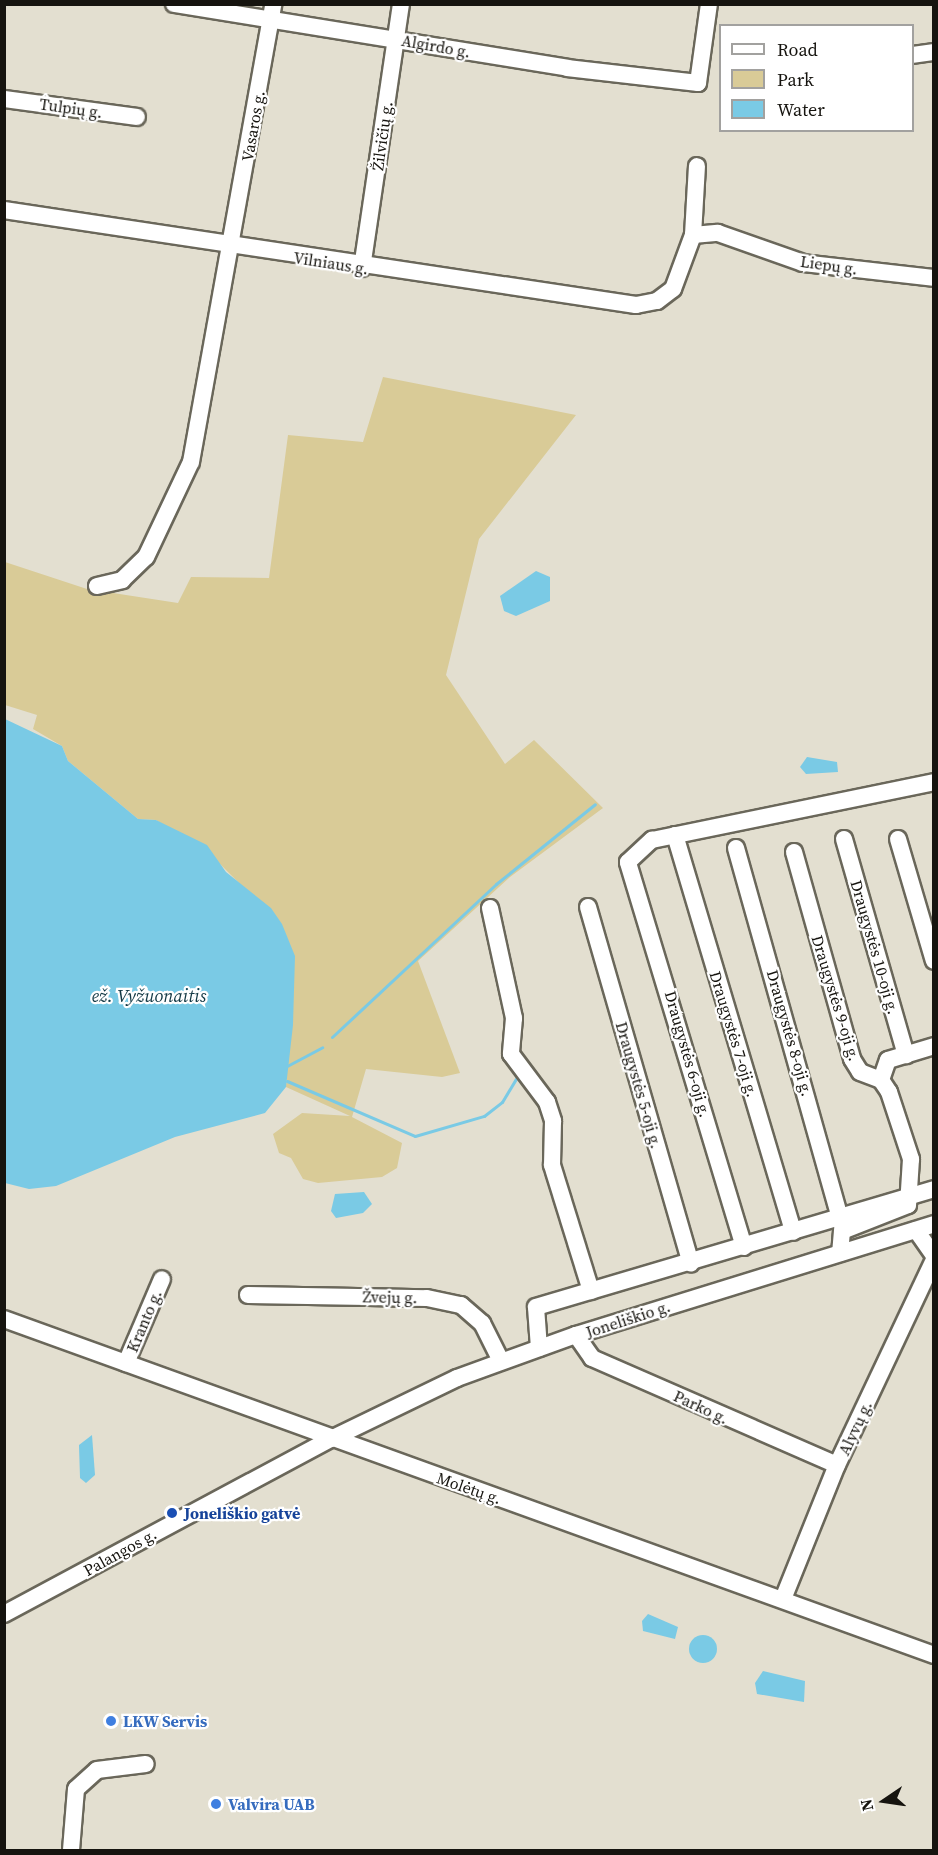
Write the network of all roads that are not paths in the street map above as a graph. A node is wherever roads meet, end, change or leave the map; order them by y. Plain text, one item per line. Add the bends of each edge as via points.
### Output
1 (174, 4) edge
2 (401, 4) edge
3 (709, 4) edge
4 (272, 12) edge
5 (396, 39) junction
6 (933, 52) edge
7 (914, 55) edge
8 (4, 99) edge
9 (136, 117) dead end
10 (697, 166) dead end
11 (4, 210) edge
12 (693, 235) junction
13 (232, 247) junction
14 (362, 268) junction
15 (933, 278) edge
16 (98, 586) dead end
17 (933, 782) edge
18 (675, 835) junction
19 (844, 839) dead end
20 (898, 839) dead end
21 (736, 848) dead end
22 (794, 852) dead end
23 (588, 908) dead end
24 (490, 909) dead end
25 (933, 961) edge
26 (933, 1046) edge
27 (906, 1055) junction
28 (881, 1080) junction
29 (933, 1190) edge
30 (911, 1197) junction
31 (843, 1224) junction
32 (933, 1224) edge
33 (916, 1230) junction
34 (793, 1232) junction
35 (744, 1247) junction
36 (840, 1253) junction
37 (933, 1258) edge
38 (691, 1263) junction
39 (162, 1279) dead end
40 (591, 1291) junction
41 (248, 1295) dead end
42 (4, 1319) edge
43 (576, 1335) junction
44 (539, 1348) junction
45 (501, 1361) junction
46 (126, 1364) junction
47 (332, 1439) junction
48 (837, 1465) junction
49 (783, 1599) junction
50 (4, 1614) edge
51 (933, 1655) edge
52 (146, 1764) dead end
53 (71, 1851) edge

1 - 4 street, Algirdo g.
2 - 5 street, Žilvičių g.
3 - 5 street, Algirdo g. via 698,83
4 - 5 street, Algirdo g.
4 - 13 street, Vasaros g.
5 - 14 street, Žilvičių g.
6 - 7 street
8 - 9 street, Tulpių g.
10 - 12 street
11 - 13 street, Vilniaus g.
12 - 14 street, Vilniaus g. via 673,289 657,301 622,305
12 - 15 street, Liepų g. via 718,233 803,263
13 - 14 street, Vilniaus g.
13 - 16 street, Vasaros g. via 191,462 146,557 122,580
17 - 18 street
18 - 34 street, Draugystės 7-oji g.
18 - 35 street, Draugystės 6-oji g. via 652,840 628,862
19 - 27 street, Draugystės 10-oji g.
20 - 25 street
21 - 31 street, Draugystės 8-oji g.
22 - 28 street, Draugystės 9-oji g. via 852,1059 860,1072
23 - 38 street, Draugystės 5-oji g.
24 - 40 street via 514,1018 512,1054 547,1102 554,1131 552,1165
26 - 27 street
27 - 28 street via 888,1060
28 - 30 street via 911,1159
29 - 30 street
30 - 31 street
31 - 34 street
31 - 36 street
32 - 33 street, Joneliškio g.
33 - 36 street, Joneliškio g.
33 - 37 street
34 - 35 street
35 - 38 street
36 - 43 street, Joneliškio g.
37 - 48 street, Alyvų g.
38 - 40 street
39 - 46 street, Kranto g.
40 - 44 street via 536,1307
41 - 45 street, Žvejų g. via 427,1298 461,1305 482,1323
42 - 46 street, Molėtų g.
43 - 44 street, Joneliškio g.
43 - 48 street, Parko g. via 592,1358
44 - 45 street, Joneliškio g.
45 - 47 street, Joneliškio g.
46 - 47 street, Molėtų g.
47 - 49 street, Molėtų g.
47 - 50 street, Palangos g.
48 - 49 street, Alyvų g.
49 - 51 street, Molėtų g.
52 - 53 street via 97,1770 76,1789

